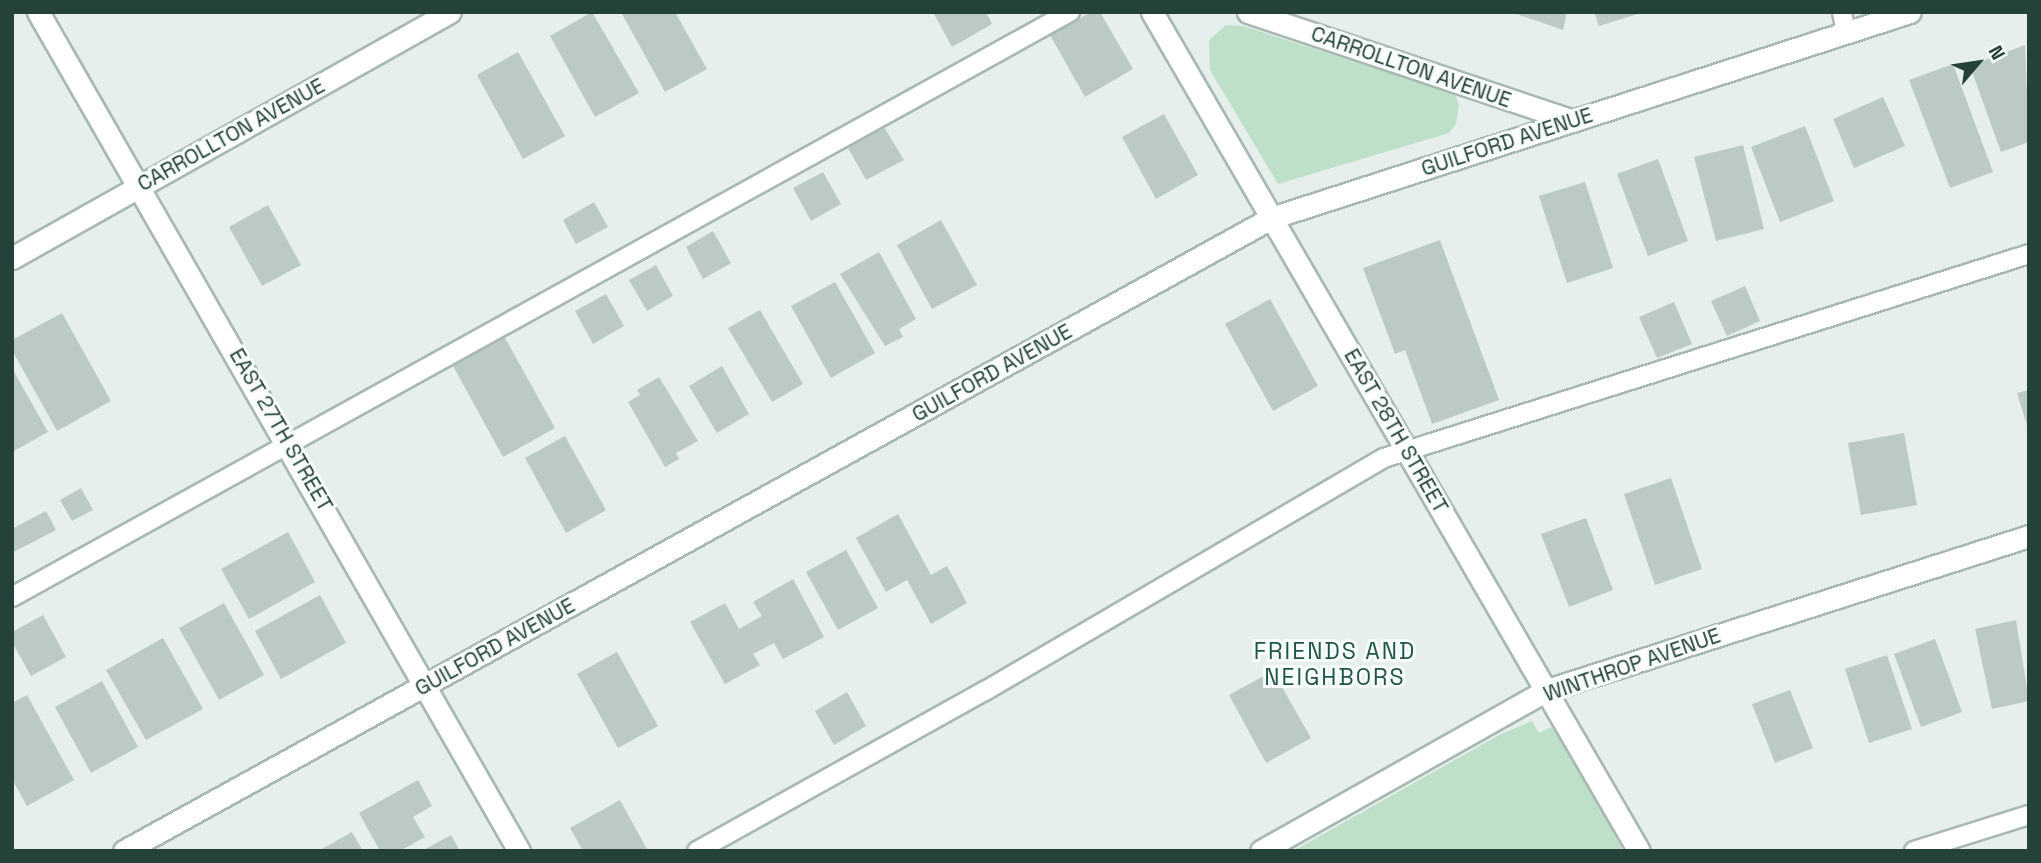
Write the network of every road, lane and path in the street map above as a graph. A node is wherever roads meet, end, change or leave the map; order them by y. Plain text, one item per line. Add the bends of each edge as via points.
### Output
1 (38, 12) edge
2 (450, 12) edge
3 (1070, 12) edge
4 (1152, 12) edge
5 (1248, 12) edge
6 (1910, 12) edge
7 (1844, 22) edge
8 (1573, 121) junction
9 (141, 186) junction
10 (1271, 218) junction
11 (2029, 254) edge
12 (12, 258) edge
13 (288, 443) junction
14 (1408, 452) junction
15 (2029, 536) edge
16 (12, 597) edge
17 (426, 686) junction
18 (1548, 690) junction
19 (2029, 815) edge
20 (124, 851) edge
21 (519, 851) edge
22 (697, 851) edge
23 (1261, 851) edge
24 (1639, 851) edge
25 (1914, 851) edge

1 - 9 street, EAST 27TH STREET
2 - 9 street, CARROLLTON AVENUE
3 - 13 lane
4 - 10 street, EAST 28TH STREET
5 - 8 street, CARROLLTON AVENUE
6 - 7 street, GUILFORD AVENUE
7 - 8 street, GUILFORD AVENUE
8 - 10 street, GUILFORD AVENUE
9 - 12 street, CARROLLTON AVENUE
9 - 13 street, EAST 27TH STREET
10 - 14 street, EAST 28TH STREET
10 - 17 street, GUILFORD AVENUE
11 - 14 lane
13 - 16 lane
13 - 17 street, EAST 27TH STREET
14 - 18 street, EAST 28TH STREET
14 - 22 lane via 1384,458 1293,509 985,691
15 - 18 street, WINTHROP AVENUE
17 - 20 street, GUILFORD AVENUE
17 - 21 street, EAST 27TH STREET
18 - 23 street, WINTHROP AVENUE
18 - 24 street, EAST 28TH STREET
19 - 25 lane

